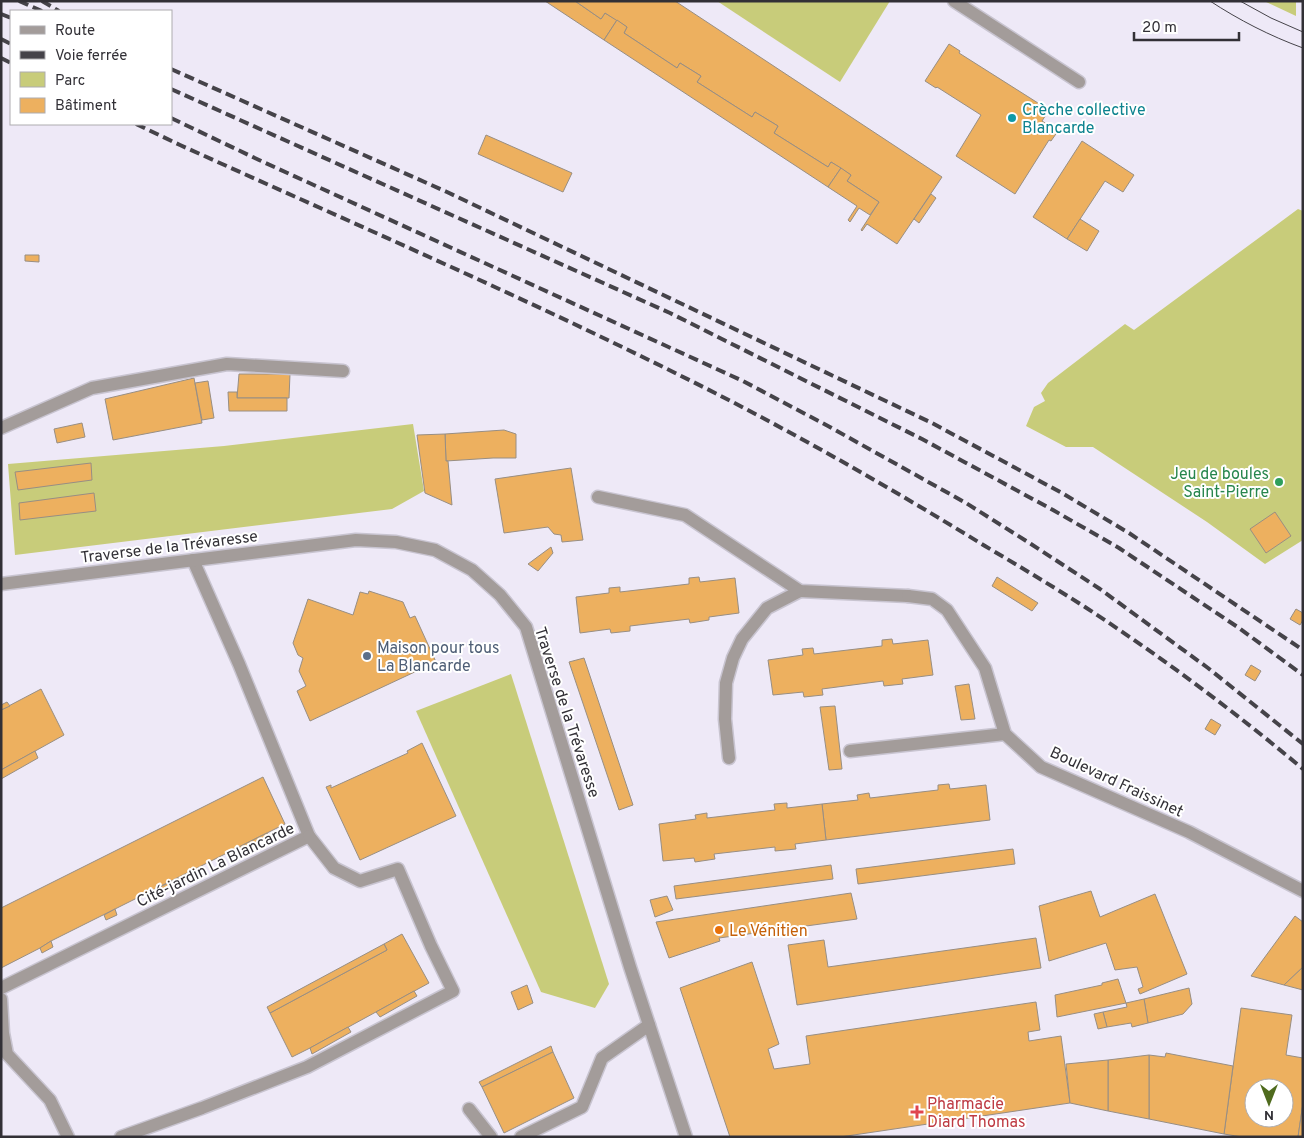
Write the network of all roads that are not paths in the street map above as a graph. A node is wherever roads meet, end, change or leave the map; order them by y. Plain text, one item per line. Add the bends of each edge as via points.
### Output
1 (954, 1) edge
2 (1079, 82) dead end
3 (343, 371) dead end
4 (1, 428) edge
5 (598, 497) dead end
6 (194, 560) junction
7 (1, 584) edge
8 (800, 591) junction
9 (1005, 734) junction
10 (850, 751) dead end
11 (729, 758) dead end
12 (309, 836) junction
13 (1303, 890) edge
14 (1, 988) edge
15 (1, 999) edge
16 (649, 1025) junction
17 (468, 1109) dead end
18 (68, 1137) edge
19 (121, 1137) edge
20 (491, 1137) edge
21 (521, 1137) edge
22 (686, 1137) edge

1 - 2 street
3 - 4 street via 227,364 92,388
5 - 8 street via 685,515
6 - 7 street, Traverse de la Trévaresse
6 - 12 street, Cité-jardin La Blancarde
6 - 16 street, Traverse de la Trévaresse via 356,540 396,542 435,550 472,570 500,595 526,627
8 - 9 street via 932,599 947,610 985,668
8 - 11 street via 767,608 742,639 733,658 726,683
9 - 10 street
9 - 13 street, Boulevard Fraissinet via 1041,766 1190,832
12 - 14 street, Cité-jardin La Blancarde
12 - 19 street via 334,868 360,881 398,870 453,990 307,1066
15 - 18 street via 2,1033 7,1054 50,1100
16 - 21 street via 602,1058 582,1107
16 - 22 street, Traverse de la Trévaresse
17 - 20 street

